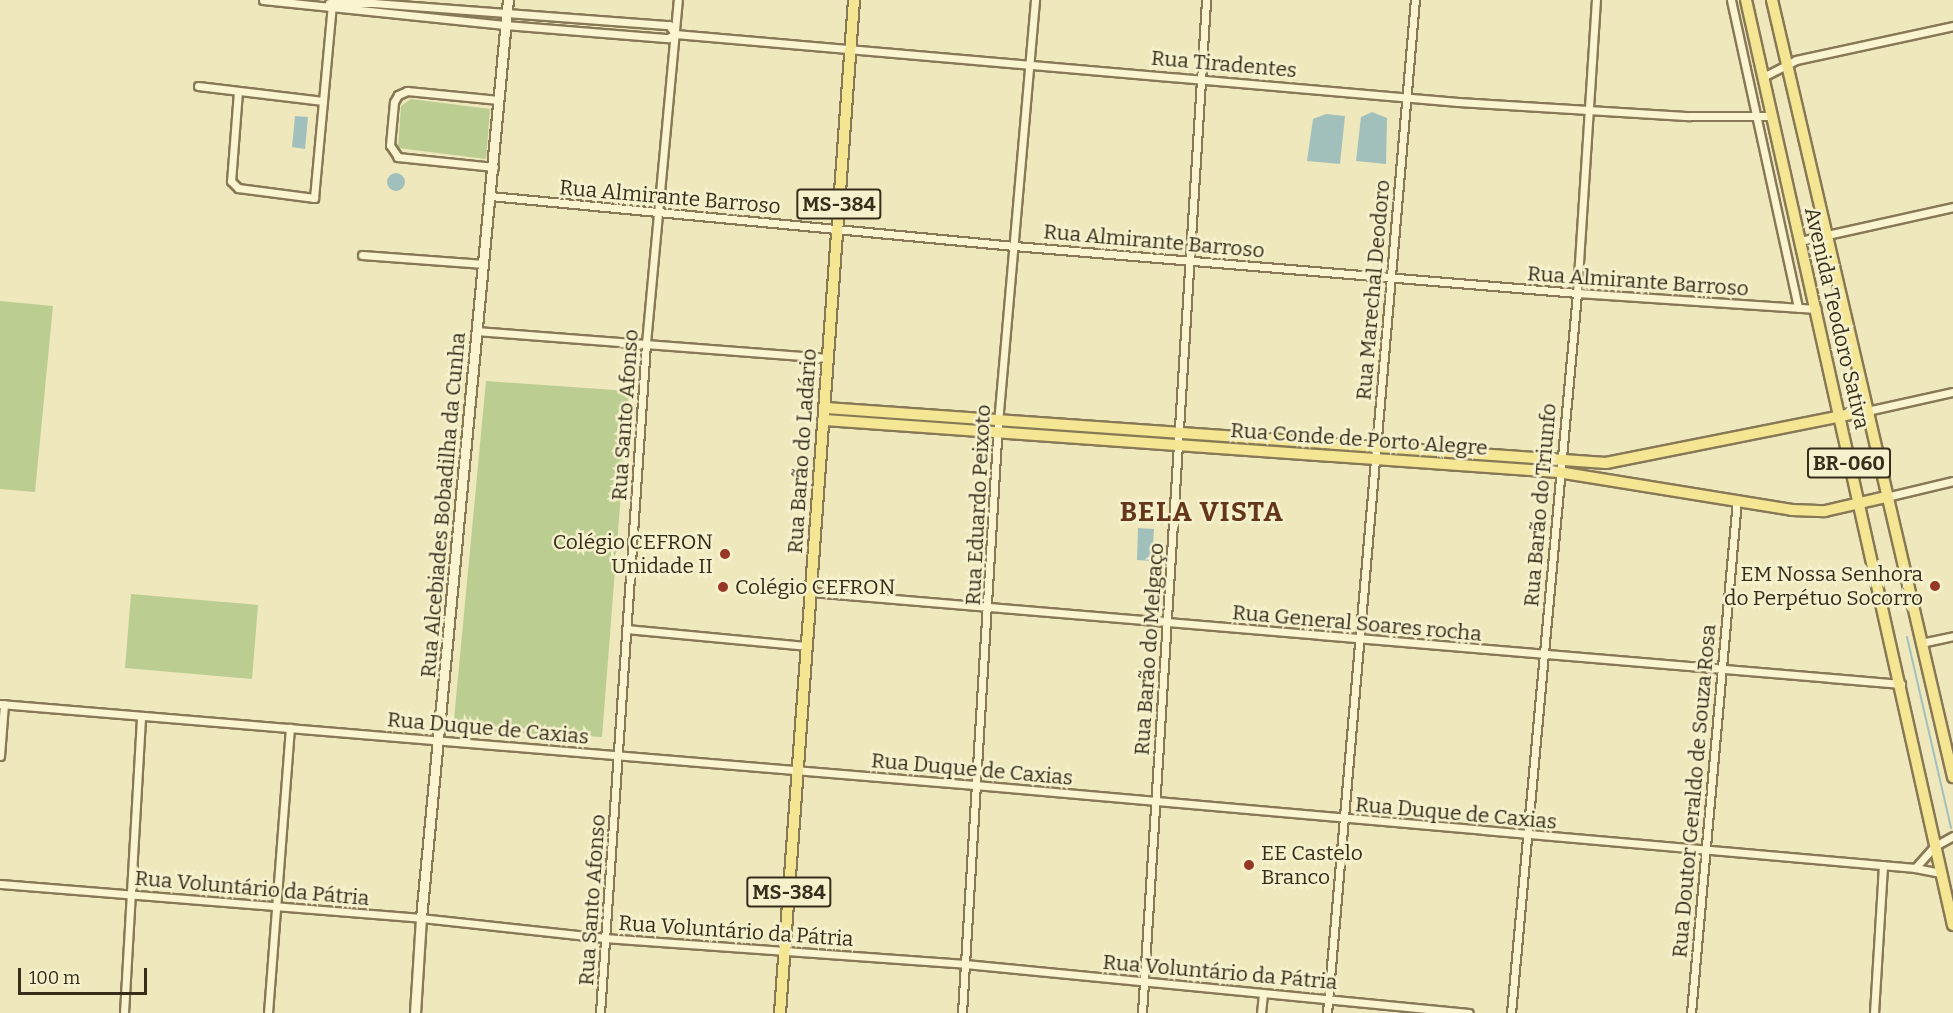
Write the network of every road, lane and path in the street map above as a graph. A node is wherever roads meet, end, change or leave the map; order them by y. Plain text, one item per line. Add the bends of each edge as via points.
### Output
1 (263, 0) edge
2 (508, 0) edge
3 (678, 0) edge
4 (854, 0) edge
5 (1035, 0) edge
6 (1206, 0) edge
7 (1415, 0) edge
8 (1596, 0) edge
9 (1731, 0) edge
10 (1746, 0) edge
11 (1773, 0) edge
12 (358, 1) edge
13 (373, 2) edge
14 (332, 6) junction
15 (357, 11) junction
16 (372, 12) junction
17 (507, 14) junction
18 (505, 25) junction
19 (1953, 26) edge
20 (675, 34) junction
21 (850, 51) junction
22 (1786, 64) junction
23 (1030, 65) junction
24 (1763, 77) junction
25 (1201, 78) junction
26 (198, 87) dead end
27 (238, 91) junction
28 (1406, 96) junction
29 (499, 100) junction
30 (323, 101) junction
31 (1588, 109) junction
32 (1771, 116) junction
33 (1758, 117) junction
34 (494, 167) junction
35 (490, 196) junction
36 (1953, 207) edge
37 (660, 213) junction
38 (837, 230) junction
39 (1824, 235) junction
40 (1800, 241) junction
41 (1014, 246) junction
42 (362, 255) dead end
43 (1187, 260) junction
44 (484, 264) junction
45 (1390, 277) junction
46 (1577, 293) junction
47 (1798, 308) junction
48 (1816, 309) junction
49 (476, 331) junction
50 (646, 343) junction
51 (828, 358) junction
52 (1953, 392) edge
53 (826, 408) junction
54 (1868, 411) junction
55 (1840, 417) junction
56 (825, 420) junction
57 (998, 428) junction
58 (1177, 440) junction
59 (1377, 449) junction
60 (1376, 461) junction
61 (1559, 467) junction
62 (1953, 481) edge
63 (1886, 497) junction
64 (1737, 500) junction
65 (1857, 505) junction
66 (811, 592) junction
67 (989, 608) junction
68 (1168, 623) junction
69 (627, 629) junction
70 (1953, 636) edge
71 (1360, 640) junction
72 (1921, 643) junction
73 (807, 646) junction
74 (1543, 656) junction
75 (1722, 669) junction
76 (1902, 684) junction
77 (2, 704) edge
78 (141, 716) junction
79 (290, 728) junction
80 (440, 741) junction
81 (0, 756) edge
82 (620, 756) junction
83 (800, 771) junction
84 (1953, 777) edge
85 (975, 785) junction
86 (1155, 803) junction
87 (1344, 820) junction
88 (1526, 836) junction
89 (1953, 836) edge
90 (1935, 846) junction
91 (1706, 851) junction
92 (1883, 866) junction
93 (1915, 867) junction
94 (1940, 873) junction
95 (0, 884) edge
96 (130, 894) junction
97 (275, 909) junction
98 (421, 918) junction
99 (1953, 925) edge
100 (604, 938) junction
101 (784, 951) junction
102 (964, 964) junction
103 (1144, 982) junction
104 (1263, 994) junction
105 (1329, 999) junction
106 (124, 1013) edge
107 (268, 1013) edge
108 (415, 1013) edge
109 (600, 1013) edge
110 (780, 1013) edge
111 (962, 1013) edge
112 (1142, 1013) edge
113 (1261, 1013) edge
114 (1327, 1013) edge
115 (1469, 1013) edge
116 (1511, 1013) edge
117 (1691, 1013) edge
118 (1874, 1013) edge

1 - 14 street, Rua Tiradentes via 318,8
2 - 17 street, Rua Alcebiades Bobadilha da Cunha
3 - 20 street, Rua Santo Afonso
4 - 21 main road, Rua Barão do Ladário / MS-384
5 - 23 street, Rua Eduardo Peixoto
6 - 25 street, Rua Barão do Melgaço
7 - 28 street, Rua Marechal Deodoro
8 - 31 street, Rua Barão do Triunfo
9 - 33 street
10 - 24 main road, Avenida Teodoro Sativa / BR-060
11 - 22 main road, Avenida Teodoro Sativa / BR-060
12 - 13 street, Rua Tiradentes
12 - 14 street, Rua Tiradentes
12 - 15 street
13 - 16 street
13 - 17 street, Rua Tiradentes
14 - 15 street, Rua Tiradentes
14 - 30 street
15 - 16 street, Rua Tiradentes
16 - 18 street, Rua Tiradentes
17 - 18 street, Rua Alcebiades Bobadilha da Cunha
17 - 20 street, Rua Tiradentes via 669,26
18 - 20 street, Rua Tiradentes via 668,38
18 - 29 street, Rua Alcebiades Bobadilha da Cunha
19 - 22 street
20 - 21 street, Rua Tiradentes
20 - 37 street, Rua Santo Afonso
21 - 23 street, Rua Tiradentes
21 - 38 main road, Rua Barão do Ladário / MS-384
22 - 24 street
22 - 39 main road, Avenida Teodoro Sativa / BR-060
23 - 25 street, Rua Tiradentes
23 - 41 street, Rua Eduardo Peixoto
24 - 32 main road, Avenida Teodoro Sativa / BR-060
25 - 28 street, Rua Tiradentes
25 - 43 street, Rua Barão do Melgaço
26 - 27 street
27 - 30 street
27 - 30 street via 231,182 238,188 314,198
28 - 31 street, Rua Tiradentes
28 - 45 street, Rua Marechal Deodoro
29 - 34 street, Rua Alcebiades Bobadilha da Cunha
29 - 34 street via 407,92 398,95 390,145 398,157
31 - 33 street, Rua Tiradentes
31 - 46 street, Rua Barão do Triunfo
32 - 33 street, Rua Tiradentes
32 - 40 main road, Avenida Teodoro Sativa / BR-060
33 - 47 street
34 - 35 street, Rua Alcebiades Bobadilha da Cunha
35 - 37 street, Rua Almirante Barroso
35 - 44 street, Rua Alcebiades Bobadilha da Cunha
36 - 39 street
37 - 38 street, Rua Almirante Barroso
37 - 50 street, Rua Santo Afonso
38 - 41 street, Rua Almirante Barroso
38 - 51 main road, Rua Barão do Ladário / MS-384
39 - 40 street
39 - 54 main road, Avenida Teodoro Sativa / BR-060
40 - 48 main road, Avenida Teodoro Sativa / BR-060
41 - 43 street, Rua Almirante Barroso
41 - 57 street, Rua Eduardo Peixoto
42 - 44 street
43 - 45 street, Rua Almirante Barroso
43 - 58 street, Rua Barão do Melgaço
44 - 49 street, Rua Alcebiades Bobadilha da Cunha
45 - 46 street, Rua Almirante Barroso
45 - 59 street, Rua Marechal Deodoro
46 - 47 street, Rua Almirante Barroso
46 - 61 street, Rua Barão do Triunfo
47 - 48 street, Rua Almirante Barroso
48 - 55 main road, Avenida Teodoro Sativa / BR-060
49 - 50 street
49 - 80 street, Rua Alcebiades Bobadilha da Cunha
50 - 51 street
50 - 69 street, Rua Santo Afonso
51 - 53 main road, Rua Barão do Ladário / MS-384
52 - 54 street
53 - 56 main road, Rua Barão do Ladário / MS-384
53 - 57 main road, Rua Conde de Porto Alegre
54 - 55 main road, Rua Conde de Porto Alegre
54 - 63 main road, Avenida Teodoro Sativa / BR-060
55 - 61 main road, Rua Conde de Porto Alegre via 1621,462
55 - 65 main road, Avenida Teodoro Sativa / BR-060
56 - 57 main road, Rua Conde de Porto Alegre
56 - 66 main road, Rua Barão do Ladário / MS-384
57 - 58 main road, Rua Conde de Porto Alegre
57 - 67 street, Rua Eduardo Peixoto
58 - 59 main road, Rua Conde de Porto Alegre
58 - 60 main road, Rua Conde de Porto Alegre
58 - 68 street, Rua Barão do Melgaço
59 - 60 street, Rua Marechal Deodoro
59 - 61 main road, Rua Conde de Porto Alegre
60 - 61 main road, Rua Conde de Porto Alegre
60 - 71 street, Rua Marechal Deodoro
61 - 64 main road, Rua Conde de Porto Alegre
61 - 74 street, Rua Barão do Triunfo
62 - 63 street
63 - 65 main road, Rua Conde de Porto Alegre
63 - 72 main road, Avenida Teodoro Sativa / BR-060
64 - 65 main road, Rua Conde de Porto Alegre via 1810,511
64 - 75 street, Rua Doutor Geraldo de Souza Rosa
65 - 76 main road, Avenida Teodoro Sativa / BR-060
66 - 67 street, Rua General Soares rocha
66 - 73 main road, Rua Barão do Ladário / MS-384
67 - 68 street, Rua General Soares rocha
67 - 85 street, Rua Eduardo Peixoto
68 - 71 street, Rua General Soares rocha
68 - 86 street, Rua Barão do Melgaço
69 - 73 street
69 - 82 street, Rua Santo Afonso
70 - 72 street
71 - 74 street, Rua General Soares rocha
71 - 87 street, Rua Marechal Deodoro
72 - 84 main road, Avenida Teodoro Sativa / BR-060
73 - 83 main road, Rua Barão do Ladário / MS-384
74 - 75 street, Rua General Soares rocha
74 - 88 street, Rua Barão do Triunfo
75 - 76 street, Rua General Soares rocha
75 - 91 street, Rua Doutor Geraldo de Souza Rosa
76 - 90 main road, Avenida Teodoro Sativa / BR-060
77 - 78 street, Rua Duque de Caxias
77 - 81 street
78 - 79 street, Rua Duque de Caxias
78 - 96 street
79 - 80 street, Rua Duque de Caxias
79 - 97 street
80 - 82 street, Rua Duque de Caxias
80 - 98 street, Rua Alcebiades Bobadilha da Cunha
82 - 83 street, Rua Duque de Caxias
82 - 100 street, Rua Santo Afonso
83 - 85 street, Rua Duque de Caxias
83 - 101 main road, Rua Barão do Ladário / MS-384
85 - 86 street, Rua Duque de Caxias
85 - 102 street, Rua Eduardo Peixoto
86 - 87 street, Rua Duque de Caxias
86 - 103 street, Rua Barão do Melgaço
87 - 88 street, Rua Duque de Caxias
87 - 105 street, Rua Marechal Deodoro
88 - 91 street, Rua Duque de Caxias
88 - 116 street, Rua Barão do Triunfo
89 - 90 street
90 - 93 street
90 - 94 main road, Avenida Teodoro Sativa / BR-060
91 - 92 street, Rua Duque de Caxias
91 - 117 street, Rua Doutor Geraldo de Souza Rosa
92 - 93 street, Rua Duque de Caxias
92 - 118 street
93 - 94 street, Rua Duque de Caxias
94 - 99 main road, Avenida Teodoro Sativa / BR-060
95 - 96 street, Rua Voluntário da Pátria
96 - 97 street, Rua Voluntário da Pátria
96 - 106 street
97 - 98 street, Rua Voluntário da Pátria
97 - 107 street
98 - 100 street, Rua Voluntário da Pátria
98 - 108 street, Rua Alcebiades Bobadilha da Cunha
100 - 101 street, Rua Voluntário da Pátria
100 - 109 street, Rua Santo Afonso
101 - 102 street, Rua Voluntário da Pátria
101 - 110 main road, Rua Barão do Ladário / MS-384
102 - 103 street, Rua Voluntário da Pátria
102 - 111 street, Rua Eduardo Peixoto
103 - 104 street, Rua Voluntário da Pátria
103 - 112 street, Rua Barão do Melgaço
104 - 105 street, Rua Voluntário da Pátria
104 - 113 street
105 - 114 street, Rua Marechal Deodoro
105 - 115 street, Rua Voluntário da Pátria

